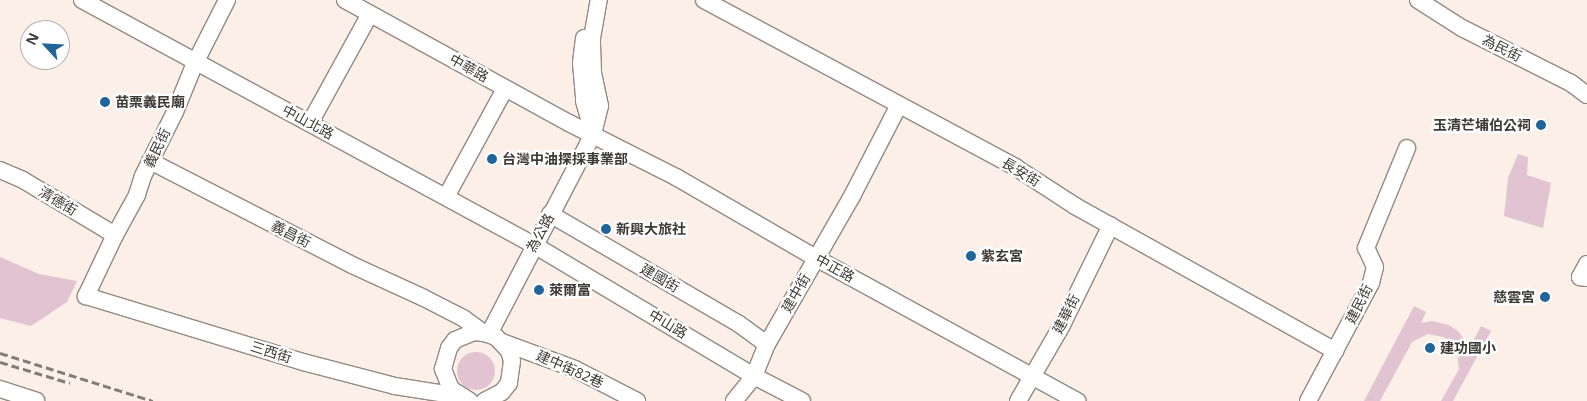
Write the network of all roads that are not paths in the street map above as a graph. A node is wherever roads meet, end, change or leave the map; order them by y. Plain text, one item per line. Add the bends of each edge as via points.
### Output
1 (82, 0) edge
2 (227, 0) edge
3 (345, 0) edge
4 (590, 0) edge
5 (599, 0) edge
6 (704, 0) edge
7 (1418, 0) edge
8 (370, 14) junction
9 (195, 63) junction
10 (505, 88) junction
11 (1587, 95) edge
12 (899, 104) junction
13 (310, 123) junction
14 (593, 134) junction
15 (1407, 148) dead end
16 (150, 161) junction
17 (0, 170) edge
18 (446, 197) junction
19 (550, 214) junction
20 (1111, 225) junction
21 (115, 235) junction
22 (534, 245) junction
23 (816, 258) junction
24 (86, 296) joint
25 (432, 303) junction
26 (492, 336) junction
27 (767, 344) junction
28 (449, 348) junction
29 (1335, 351) junction
30 (754, 376) junction
31 (1032, 376) junction
32 (0, 389) edge
33 (464, 399) edge
34 (36, 401) edge
35 (484, 401) edge
36 (637, 401) edge
37 (734, 401) edge
38 (802, 401) edge
39 (1018, 401) edge
40 (1077, 401) edge
41 (1308, 401) edge

1 - 9 street, 中山北路
2 - 9 street, 義民街
3 - 8 street, 中華路
4 - 14 street via 581,63 584,101
5 - 14 street, 為公路 via 592,38 593,72 600,106
6 - 12 street, 長安街
7 - 11 street, 為民街 via 1462,28 1571,83
8 - 10 street, 中華路
8 - 13 street
9 - 13 street, 中山北路
9 - 16 street, 義民街
10 - 14 street, 中華路
10 - 18 street
12 - 20 street, 長安街 via 1015,167
12 - 23 street, 建中街
13 - 18 street, 中山北路
14 - 19 street, 為公路
14 - 23 street, 中正路
15 - 29 street, 建民街 via 1366,248 1375,267 1371,283
16 - 21 street, 義民街 via 137,195
16 - 25 street, 義昌街
17 - 21 street, 清德街 via 23,180
18 - 22 street, 中山北路
19 - 22 street, 為公路
19 - 27 street, 建國街 via 739,324
20 - 29 street, 長安街
20 - 31 street, 建華街 via 1062,325
21 - 24 street, 義民街
22 - 26 street, 為公路
22 - 30 street, 中山路
23 - 27 street, 建中街
23 - 31 street, 中正路
24 - 33 street, 三西街 via 303,362 395,386
25 - 26 street, 建中街82巷
25 - 28 street via 453,320
26 - 28 street via 464,335
26 - 35 street via 510,356 512,372 502,392
26 - 36 street, 建中街82巷 via 575,368
27 - 30 street, 建中街
28 - 33 street via 444,358 444,374 451,389
29 - 41 street, 建民街
30 - 37 street, 建中街
30 - 38 street, 中山路
31 - 39 street, 建華街
31 - 40 street, 中正路
32 - 34 street

